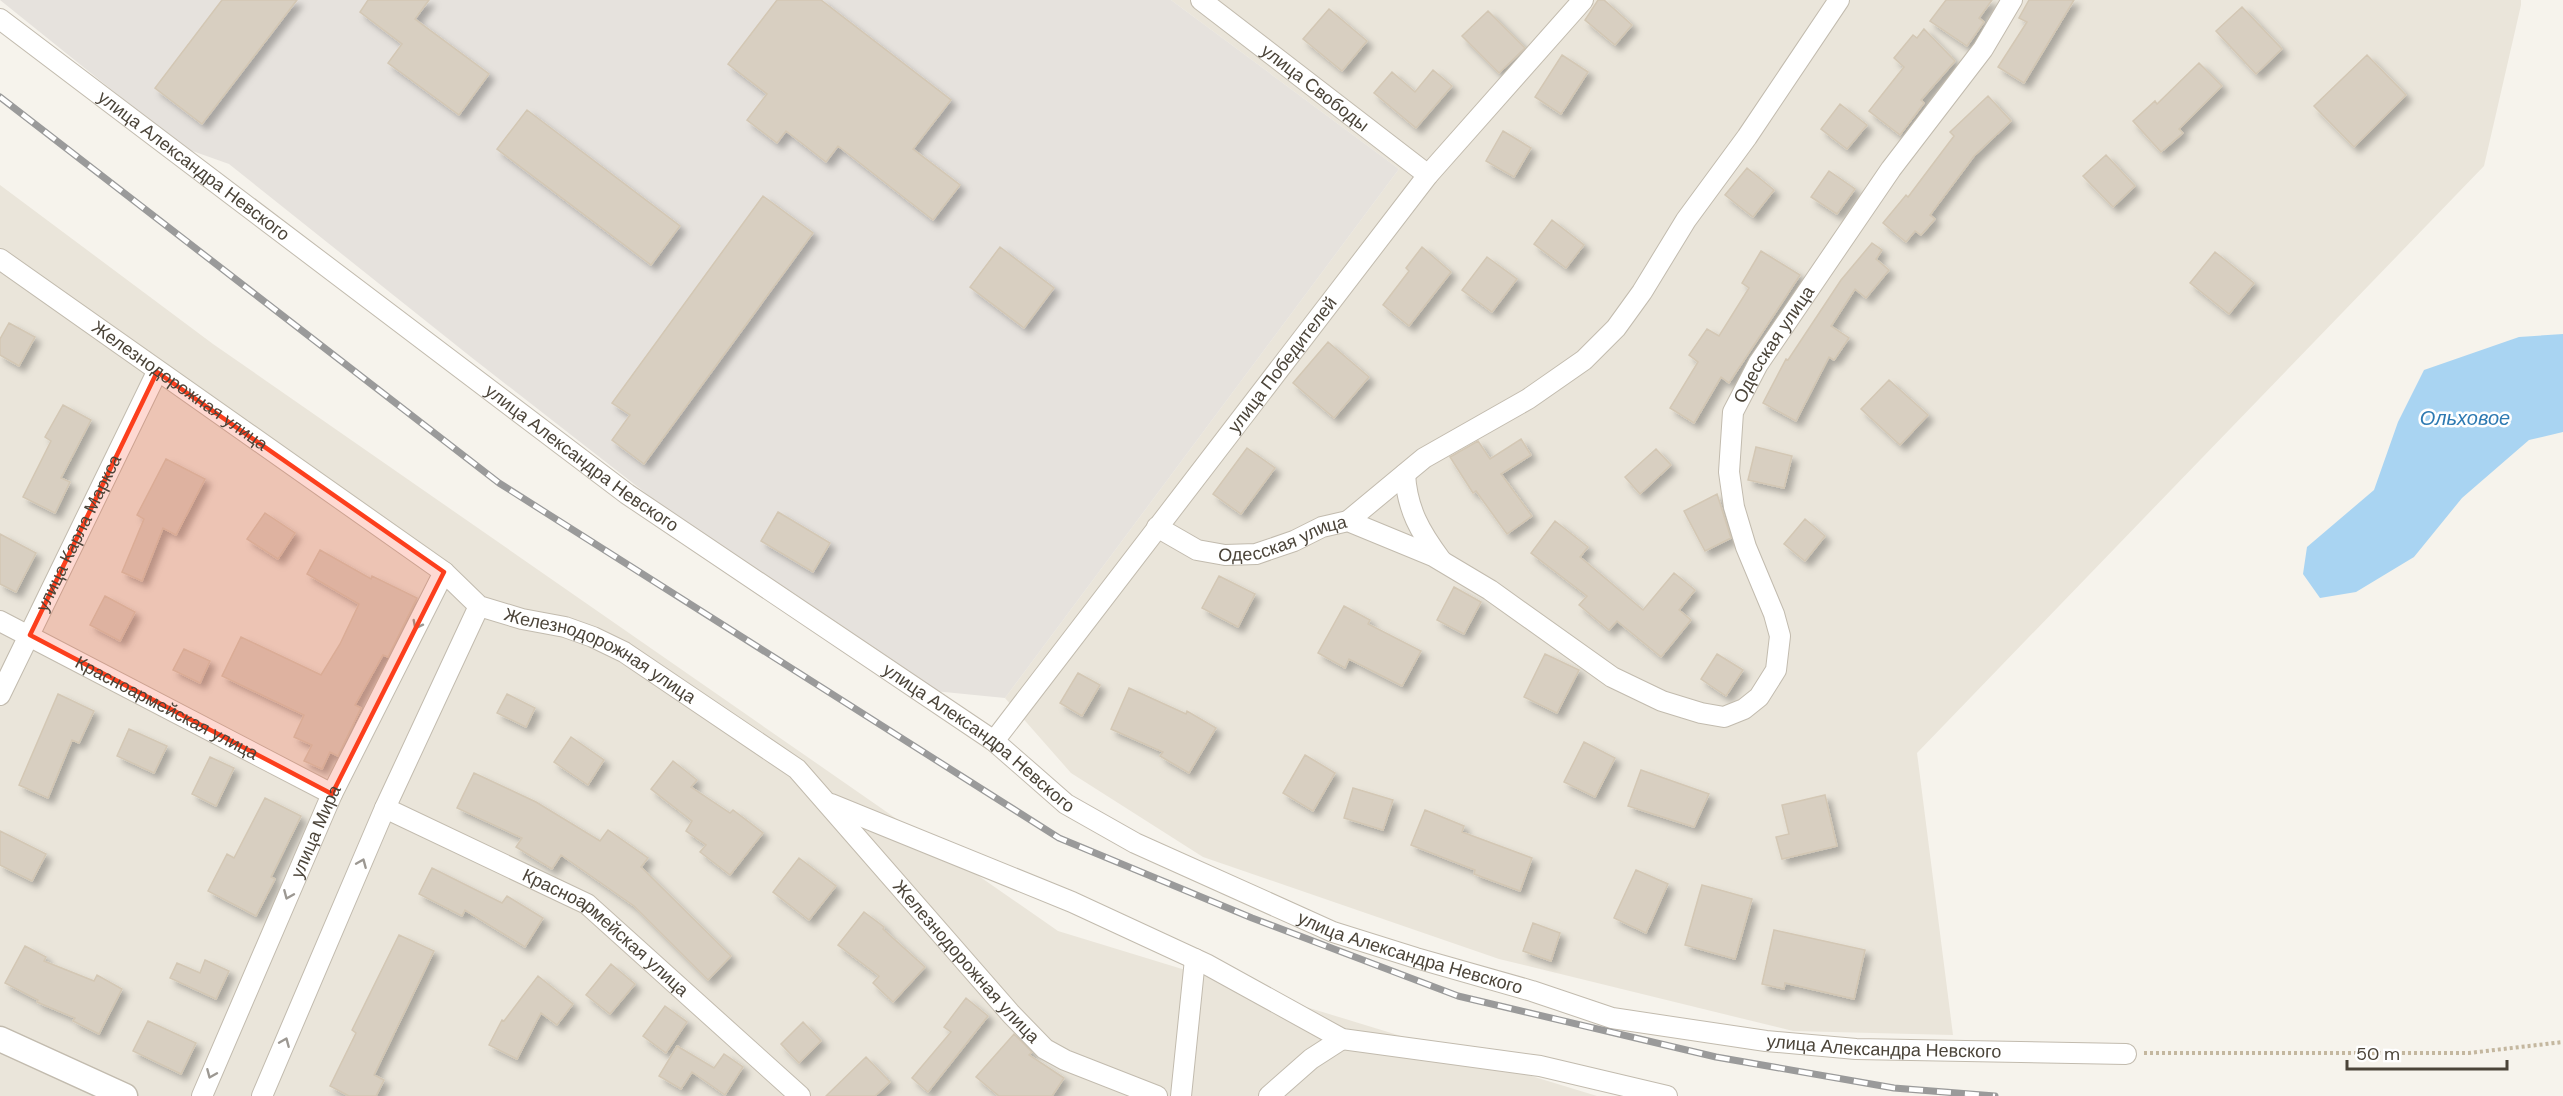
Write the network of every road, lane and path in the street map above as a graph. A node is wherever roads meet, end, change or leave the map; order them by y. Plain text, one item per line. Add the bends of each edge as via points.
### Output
1 (1201, 0) edge
2 (1583, 0) edge
3 (1839, 0) edge
4 (2012, 0) edge
5 (0, 20) edge
6 (1428, 175) junction
7 (0, 259) edge
8 (157, 372) junction
9 (1405, 474) junction
10 (1348, 521) junction
11 (1157, 527) junction
12 (1442, 562) junction
13 (444, 573) junction
14 (479, 606) junction
15 (0, 621) edge
16 (30, 634) junction
17 (0, 695) edge
18 (994, 741) junction
19 (332, 794) junction
20 (826, 802) junction
21 (385, 808) junction
22 (1195, 959) junction
23 (0, 1039) edge
24 (1342, 1039) junction
25 (2563, 1042) edge
26 (2126, 1054) joint
27 (125, 1096) edge
28 (202, 1096) edge
29 (262, 1096) edge
30 (800, 1096) edge
31 (1157, 1096) edge
32 (1181, 1096) edge
33 (1269, 1096) edge
34 (1667, 1096) edge

1 - 6 street, улица Свободы
2 - 6 street, улица Победителей
3 - 9 street via 1616,328 1584,360 1528,399 1424,458
4 - 12 street, Одесская улица via 1983,49 1891,169 1758,364 1733,412 1729,472 1734,507 1780,636 1776,670 1759,697 1724,717 1662,701 1611,677 1490,590
5 - 18 street, улица Александра Невского via 627,494
6 - 11 street, улица Победителей
7 - 8 street, Железнодорожная улица
8 - 13 street, Железнодорожная улица
8 - 16 street, улица Карла Маркса
9 - 10 street
9 - 12 street, Одесская улица via 1412,514
10 - 11 street, Одесская улица via 1322,526 1294,541 1246,555 1197,549
10 - 12 street, Одесская улица
11 - 18 street, улица Победителей
13 - 14 street, Железнодорожная улица
13 -> 19 street, улица Мира
14 - 20 street, Железнодорожная улица via 565,627 624,652 797,770
14 - 21 street
15 - 16 street, Красноармейская улица
16 - 17 street, улица Карла Маркса
16 - 19 street, Красноармейская улица
18 - 26 street, улица Александра Невского via 1066,804 1135,843 1242,892 1333,932 1612,1018 1766,1041 1856,1049
19 -> 28 street, улица Мира
20 - 22 street via 1072,902
20 - 31 street, Железнодорожная улица via 1045,1049
29 -> 21 street
21 - 30 street, Красноармейская улица via 587,904
22 - 24 street
22 - 32 street
23 - 27 street
24 - 33 street via 1311,1059
24 - 34 street via 1540,1066
25 - 26 path via 2469,1053

